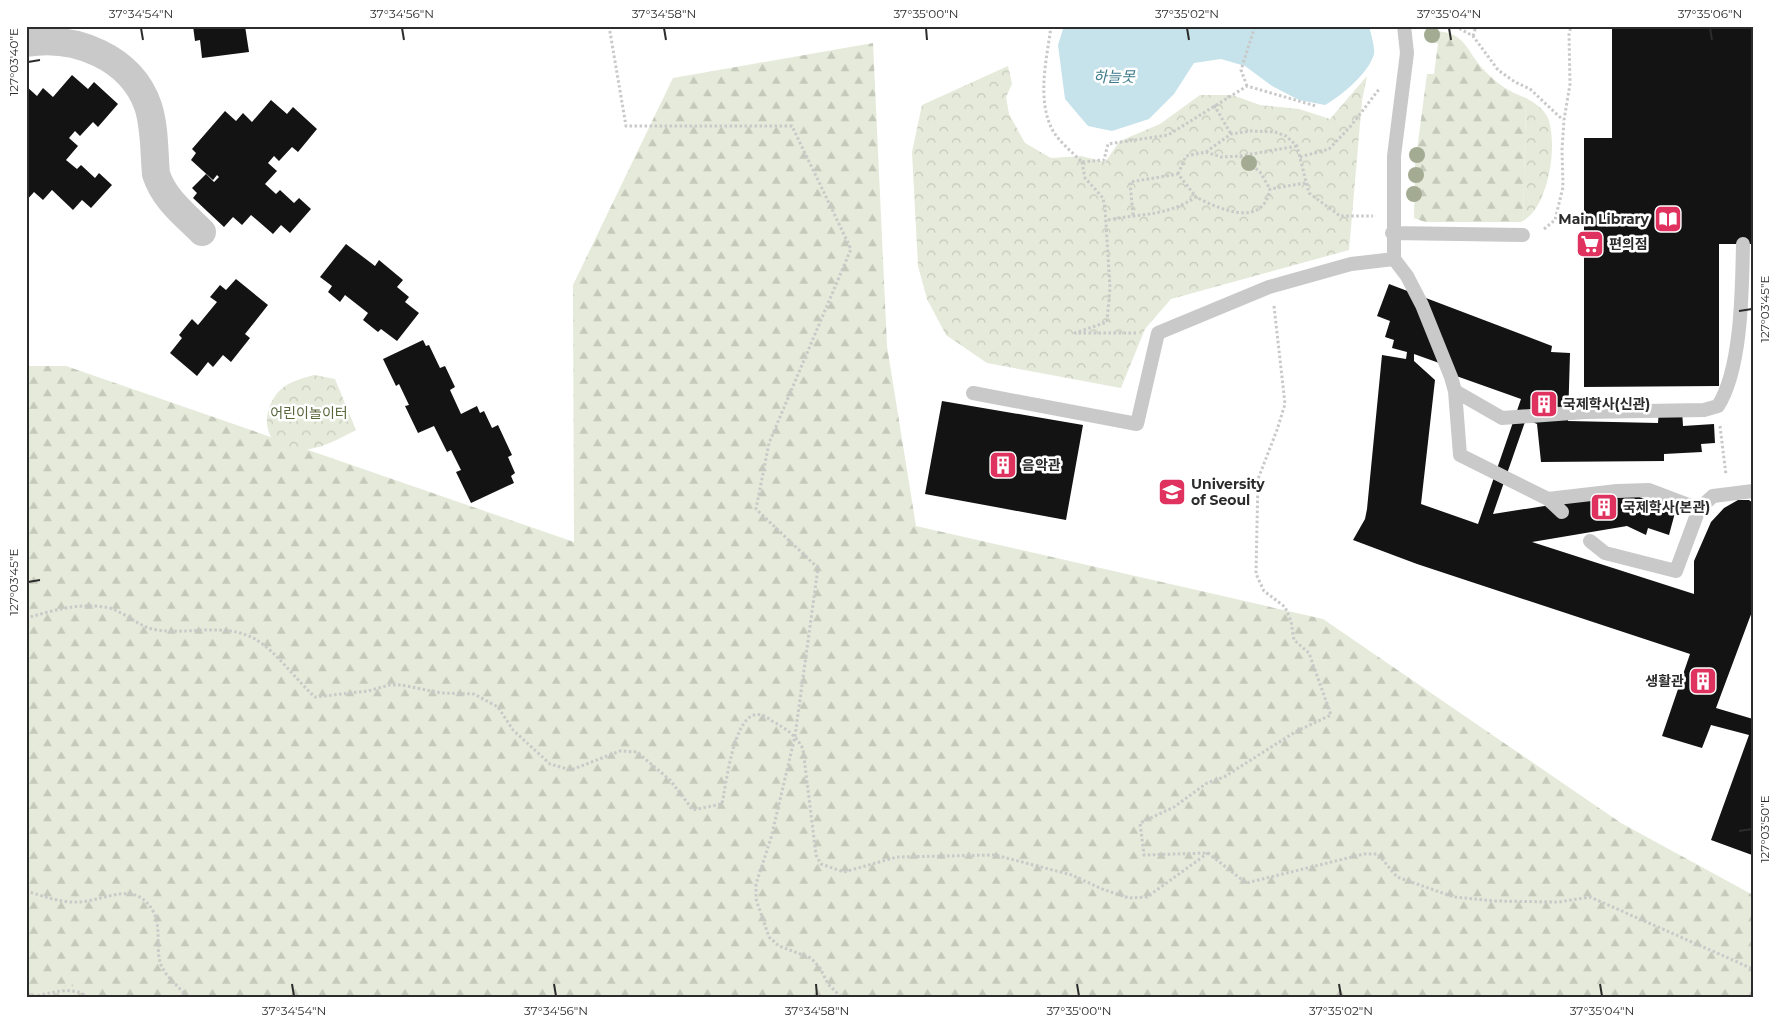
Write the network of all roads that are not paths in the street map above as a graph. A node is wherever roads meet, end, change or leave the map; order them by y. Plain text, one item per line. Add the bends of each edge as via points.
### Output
1 (1404, 26) edge
2 (26, 44) edge
3 (202, 232) dead end
4 (1392, 233) junction
5 (1523, 235) road end
6 (1743, 244) dead end
7 (1394, 259) junction
8 (1455, 390) junction
9 (973, 394) dead end
10 (1753, 490) edge
11 (1548, 500) junction
12 (1699, 508) junction
13 (1562, 512) dead end
14 (1590, 541) dead end

1 - 4 lane via 1407,53 1394,156
2 - 3 street via 54,40 82,46 108,58 134,81 148,107 156,174 164,195
4 - 5 lane
4 - 7 lane
6 - 8 lane via 1737,341 1727,392 1718,406 1704,410 1584,412 1502,418
7 - 8 lane via 1422,305
7 - 9 lane via 1351,264 1269,287 1158,333 1137,424
8 - 11 lane via 1460,454
10 - 12 lane via 1713,496
11 - 12 lane via 1649,490
11 - 13 lane
12 - 14 lane via 1676,571 1605,553

